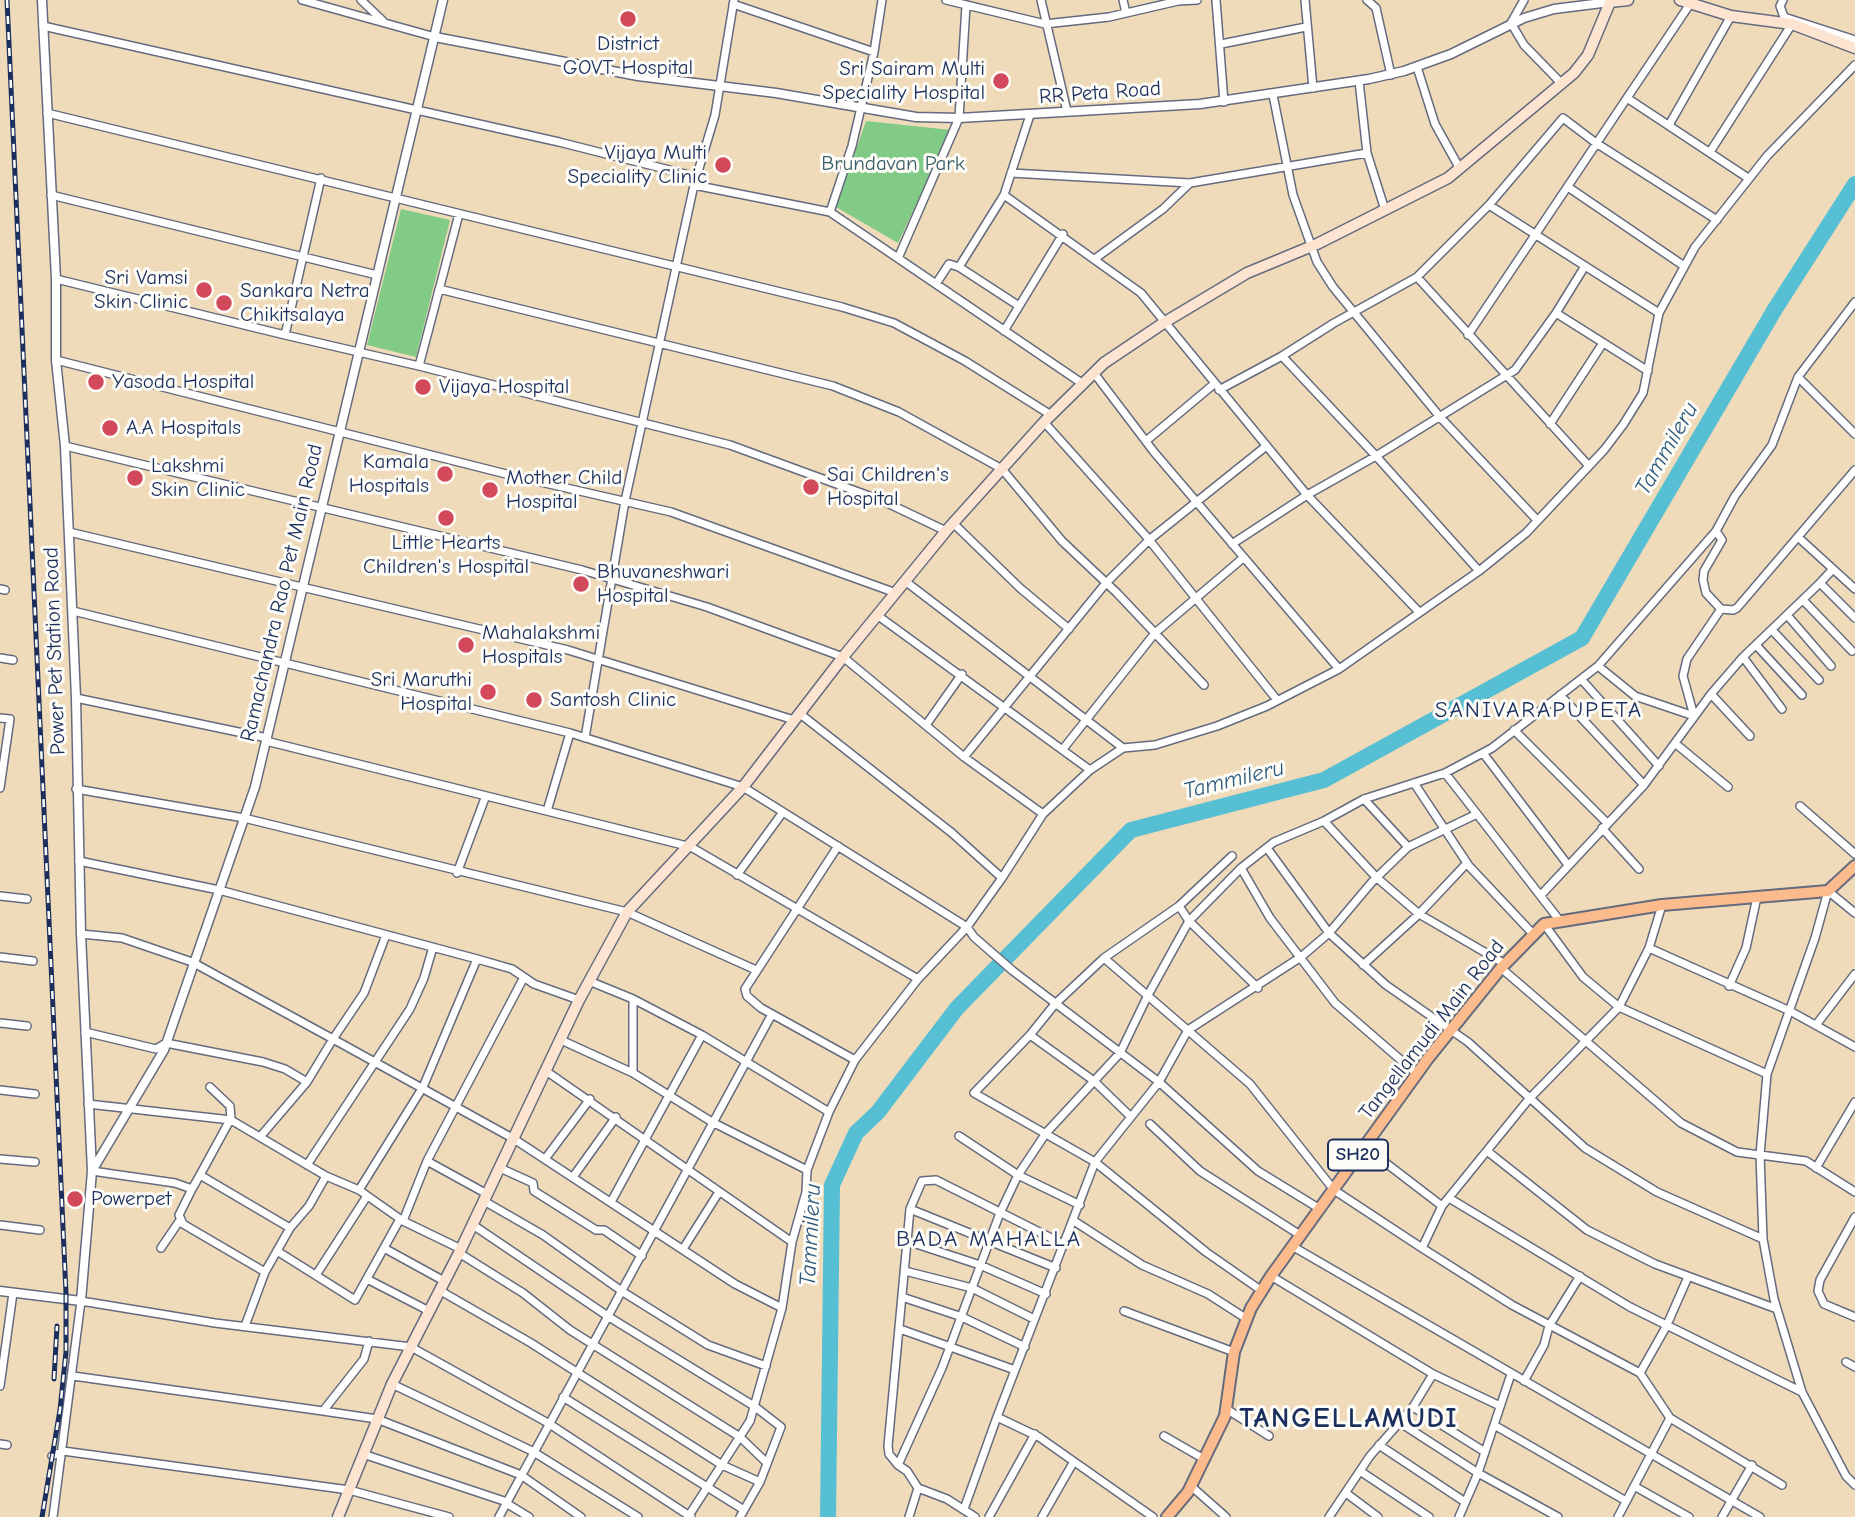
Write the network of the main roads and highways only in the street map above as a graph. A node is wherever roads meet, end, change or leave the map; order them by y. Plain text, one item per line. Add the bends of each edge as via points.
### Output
1 (1628, 0) edge
2 (1685, 2) edge
3 (1855, 48) edge
4 (1855, 866) edge
5 (338, 1517) edge
6 (1167, 1517) edge

1 - 5 main road via 1610,2 1588,55 1460,169 1313,246 1247,273 1165,322 1094,373 950,527 743,787 627,912 579,1000 392,1384
2 - 3 main road via 1731,16 1792,24
4 - 6 main road, Tangellamudi Main Road / SH20 via 1828,891 1662,905 1544,924 1451,1030 1271,1276 1234,1352 1228,1410 1191,1486

